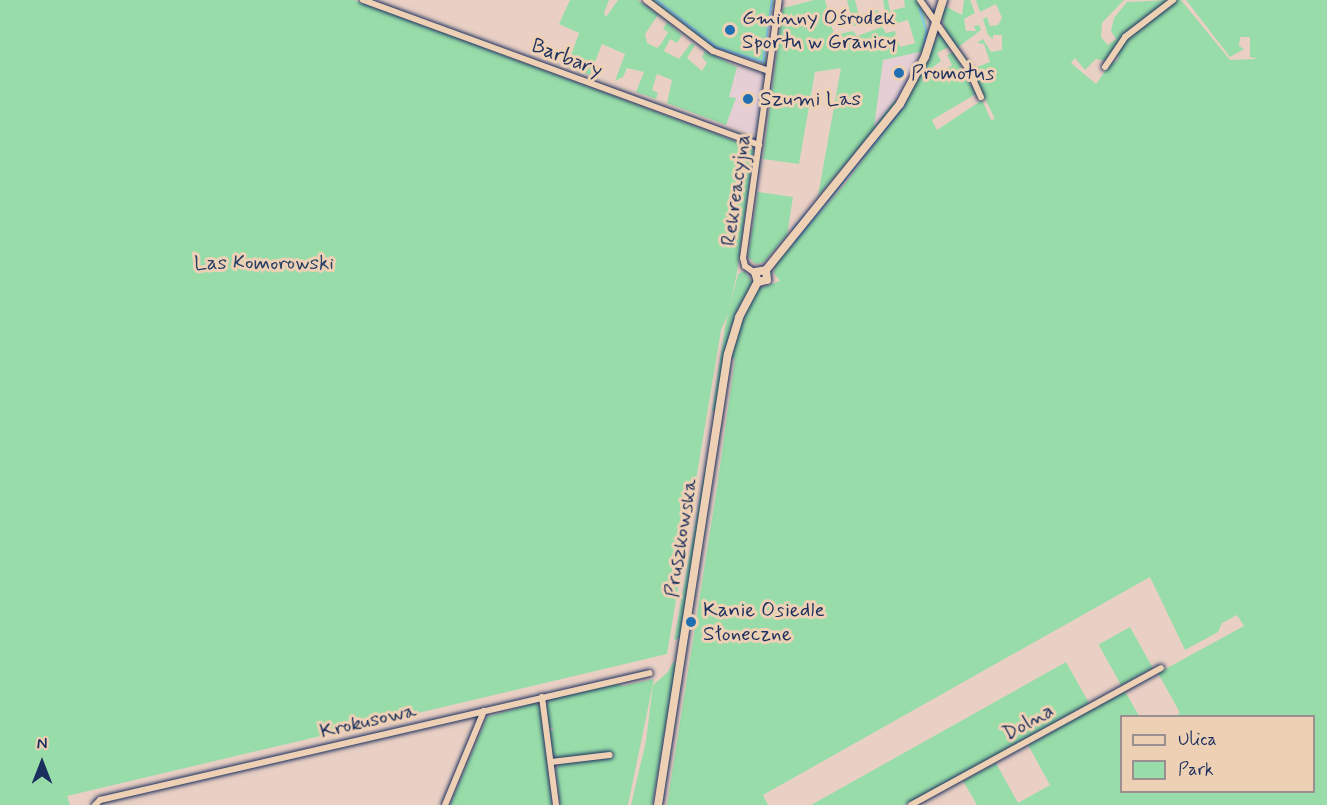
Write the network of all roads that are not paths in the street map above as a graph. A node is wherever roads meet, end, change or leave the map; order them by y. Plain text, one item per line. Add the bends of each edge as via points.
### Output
1 (363, 0) edge
2 (646, 0) edge
3 (778, 0) edge
4 (920, 0) edge
5 (943, 0) edge
6 (1173, 0) edge
7 (935, 23) junction
8 (1105, 67) dead end
9 (769, 71) junction
10 (981, 97) dead end
11 (759, 145) junction
12 (766, 270) junction
13 (755, 273) junction
14 (758, 282) junction
15 (1161, 668) dead end
16 (650, 673) dead end
17 (542, 697) junction
18 (484, 711) junction
19 (610, 755) dead end
20 (551, 762) junction
21 (95, 805) edge
22 (445, 805) edge
23 (556, 805) edge
24 (658, 805) edge
25 (911, 805) edge

1 - 11 street, Barbary
2 - 9 street via 713,51
3 - 9 street, Rekreacyjna
4 - 7 street
5 - 7 street
6 - 8 street via 1127,34
7 - 10 street via 968,68
7 - 12 street via 925,57 900,104
9 - 11 street, Rekreacyjna
11 - 13 street, Rekreacyjna via 742,259
12 - 13 street
12 - 14 street, Pruszkowska via 768,280
13 - 14 street
14 - 24 street, Pruszkowska via 741,311 728,354
15 - 25 street, Dolna
16 - 17 street, Krokusowa
17 - 18 street, Krokusowa
17 - 20 street
18 - 21 street, Krokusowa via 100,800
18 - 22 street
19 - 20 street
20 - 23 street

